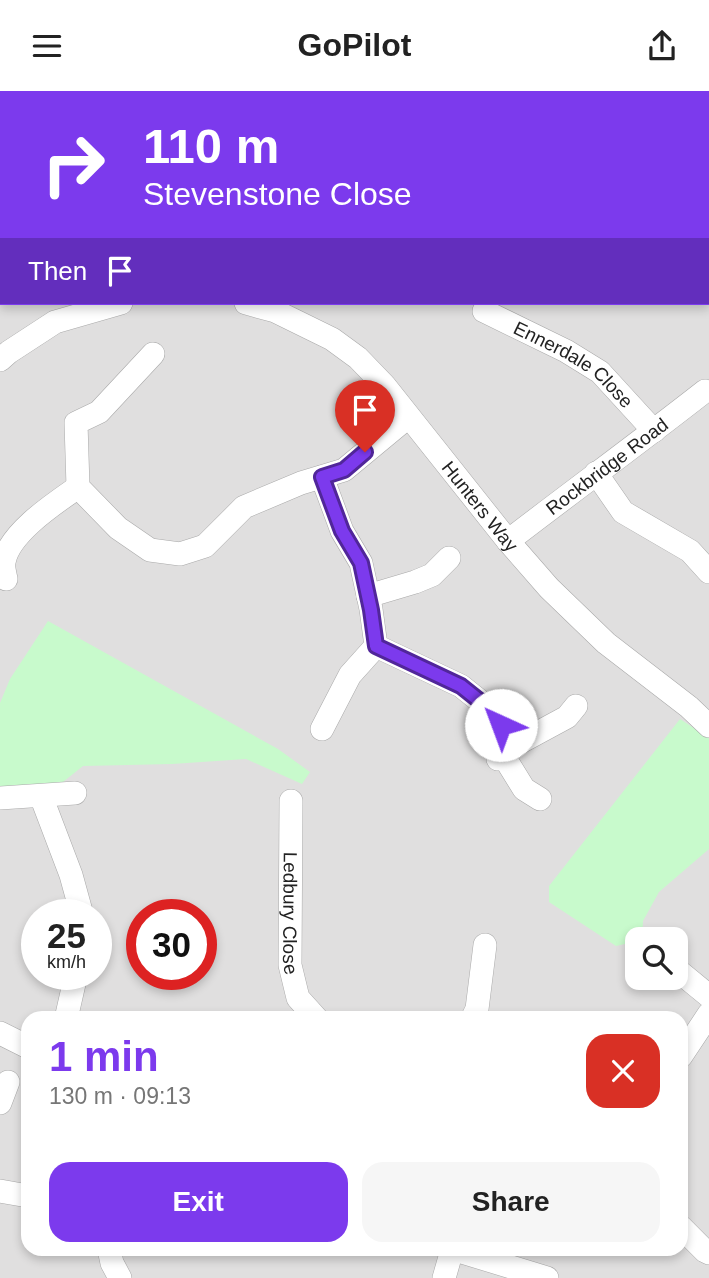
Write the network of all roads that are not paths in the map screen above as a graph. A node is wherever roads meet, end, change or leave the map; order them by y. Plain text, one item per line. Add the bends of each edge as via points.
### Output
1 (114, 305) edge
2 (253, 305) edge
3 (484, 311) dead end
4 (153, 354) dead end
5 (0, 361) edge
6 (705, 391) dead end
7 (408, 417) junction
8 (654, 431) junction
9 (596, 473) junction
10 (322, 477) junction
11 (78, 487) junction
12 (508, 541) junction
13 (449, 558) dead end
14 (709, 572) edge
15 (6, 579) dead end
16 (368, 596) junction
17 (376, 646) junction
18 (576, 706) dead end
19 (709, 726) edge
20 (322, 729) dead end
21 (514, 748) junction
22 (75, 793) dead end
23 (41, 796) junction
24 (0, 799) edge
25 (540, 799) dead end
26 (291, 801) dead end
27 (78, 899) edge
28 (485, 945) dead end
29 (688, 979) edge
30 (73, 990) edge
31 (709, 996) edge
32 (68, 1011) edge
33 (310, 1011) edge
34 (476, 1011) edge
35 (709, 1014) edge
36 (0, 1033) edge
37 (21, 1044) edge
38 (688, 1046) edge
39 (0, 1191) edge
40 (21, 1195) edge
41 (688, 1234) edge
42 (709, 1253) edge
43 (110, 1256) edge
44 (450, 1256) edge
45 (472, 1256) edge
46 (120, 1278) edge
47 (444, 1278) edge
48 (547, 1278) edge

1 - 5 street via 55,322
2 - 7 street, Hunters Way via 331,339 358,358
3 - 8 street, Ennerdale Close via 600,372
4 - 11 street via 99,412 76,423
6 - 8 street, Rockbridge Road
7 - 10 street via 344,470
7 - 12 street, Hunters Way
8 - 9 street, Rockbridge Road
9 - 12 street, Rockbridge Road
9 - 14 street via 623,512 690,551
10 - 11 street via 244,507 205,546 180,554 150,549 118,527
10 - 16 street via 342,531 361,563
11 - 15 street via 35,518 9,549
12 - 19 street, Hunters Way via 606,643
13 - 16 street via 432,575
16 - 17 street
17 - 20 street via 350,675
17 - 21 street via 461,686 486,706
18 - 21 street via 567,717
21 - 25 street via 524,789
22 - 23 street
23 - 24 street
23 - 27 street
26 - 33 street, Ledbury Close via 290,965 298,998
28 - 34 street
29 - 31 street
30 - 32 street
35 - 38 street
36 - 37 street
39 - 40 street
41 - 42 street
43 - 46 street
44 - 47 street
45 - 48 street

